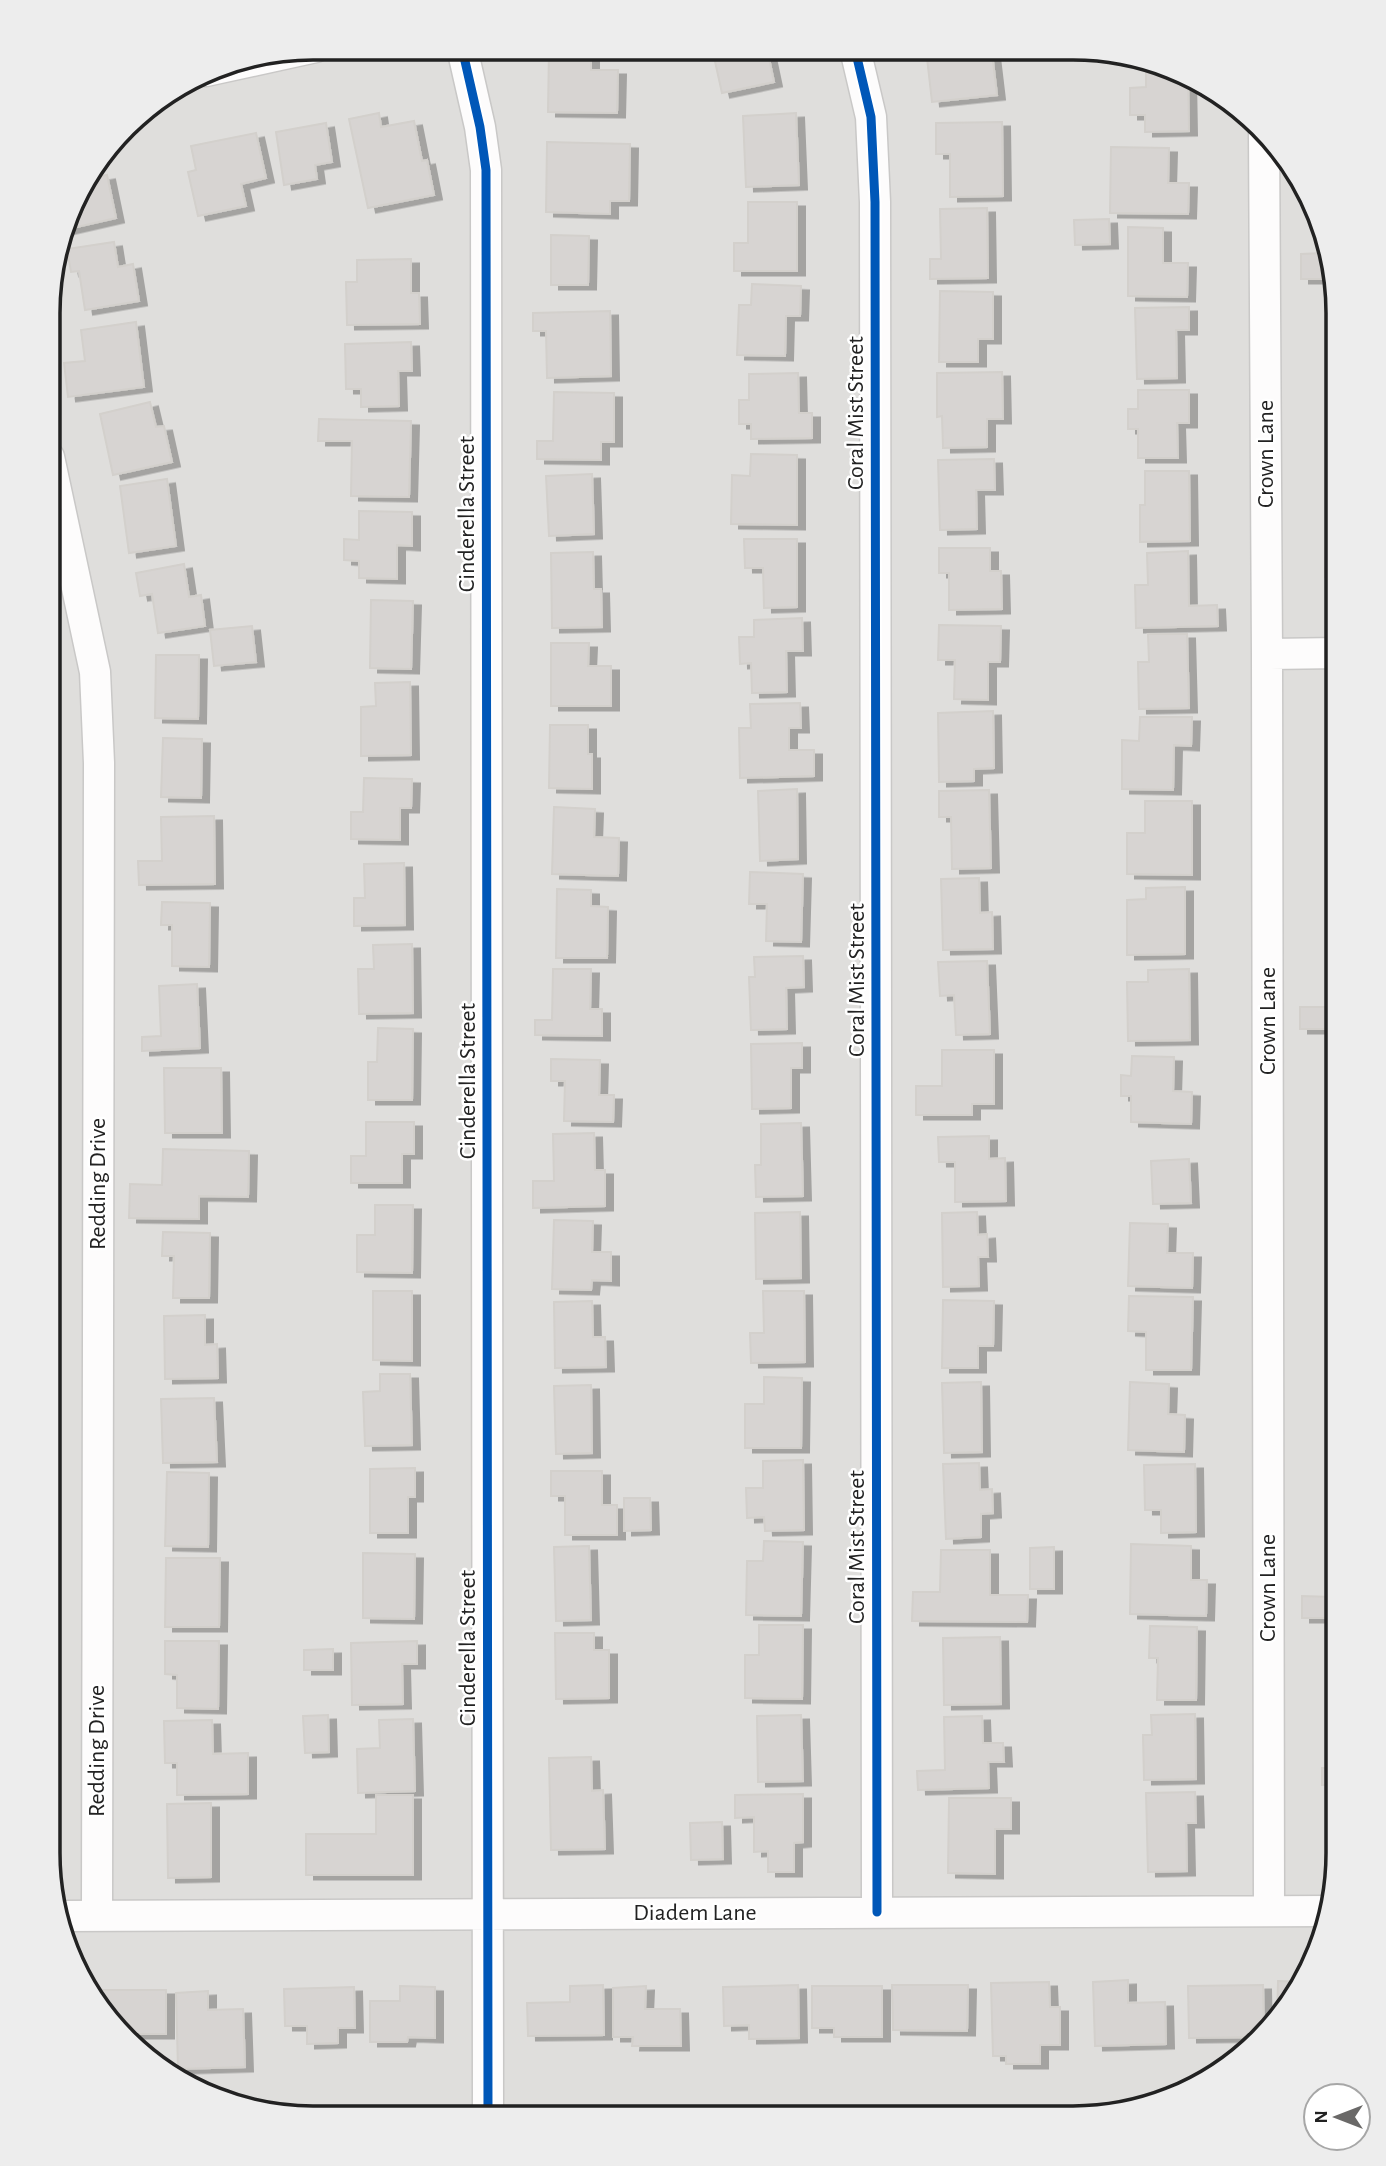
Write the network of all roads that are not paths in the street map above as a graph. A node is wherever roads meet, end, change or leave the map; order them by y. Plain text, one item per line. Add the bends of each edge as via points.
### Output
1 (465, 60) edge
2 (858, 60) edge
3 (1264, 146) edge
4 (60, 508) edge
5 (1326, 653) edge
6 (1267, 654) junction
7 (1269, 1911) junction
8 (1320, 1911) edge
9 (877, 1912) junction
10 (487, 1914) junction
11 (67, 1916) edge
12 (97, 1916) junction
13 (488, 2106) edge

1 - 10 street, Cinderella Street via 486,170
2 - 9 street, Coral Mist Street via 872,117 875,202
3 - 6 street, Crown Lane
4 - 12 street, Redding Drive via 95,672 99,764
5 - 6 street
6 - 7 street, Crown Lane
7 - 8 street, Diadem Lane
7 - 9 street, Diadem Lane
9 - 10 street, Diadem Lane
10 - 12 street, Diadem Lane
10 - 13 street, Cinderella Street
11 - 12 street, Diadem Lane

